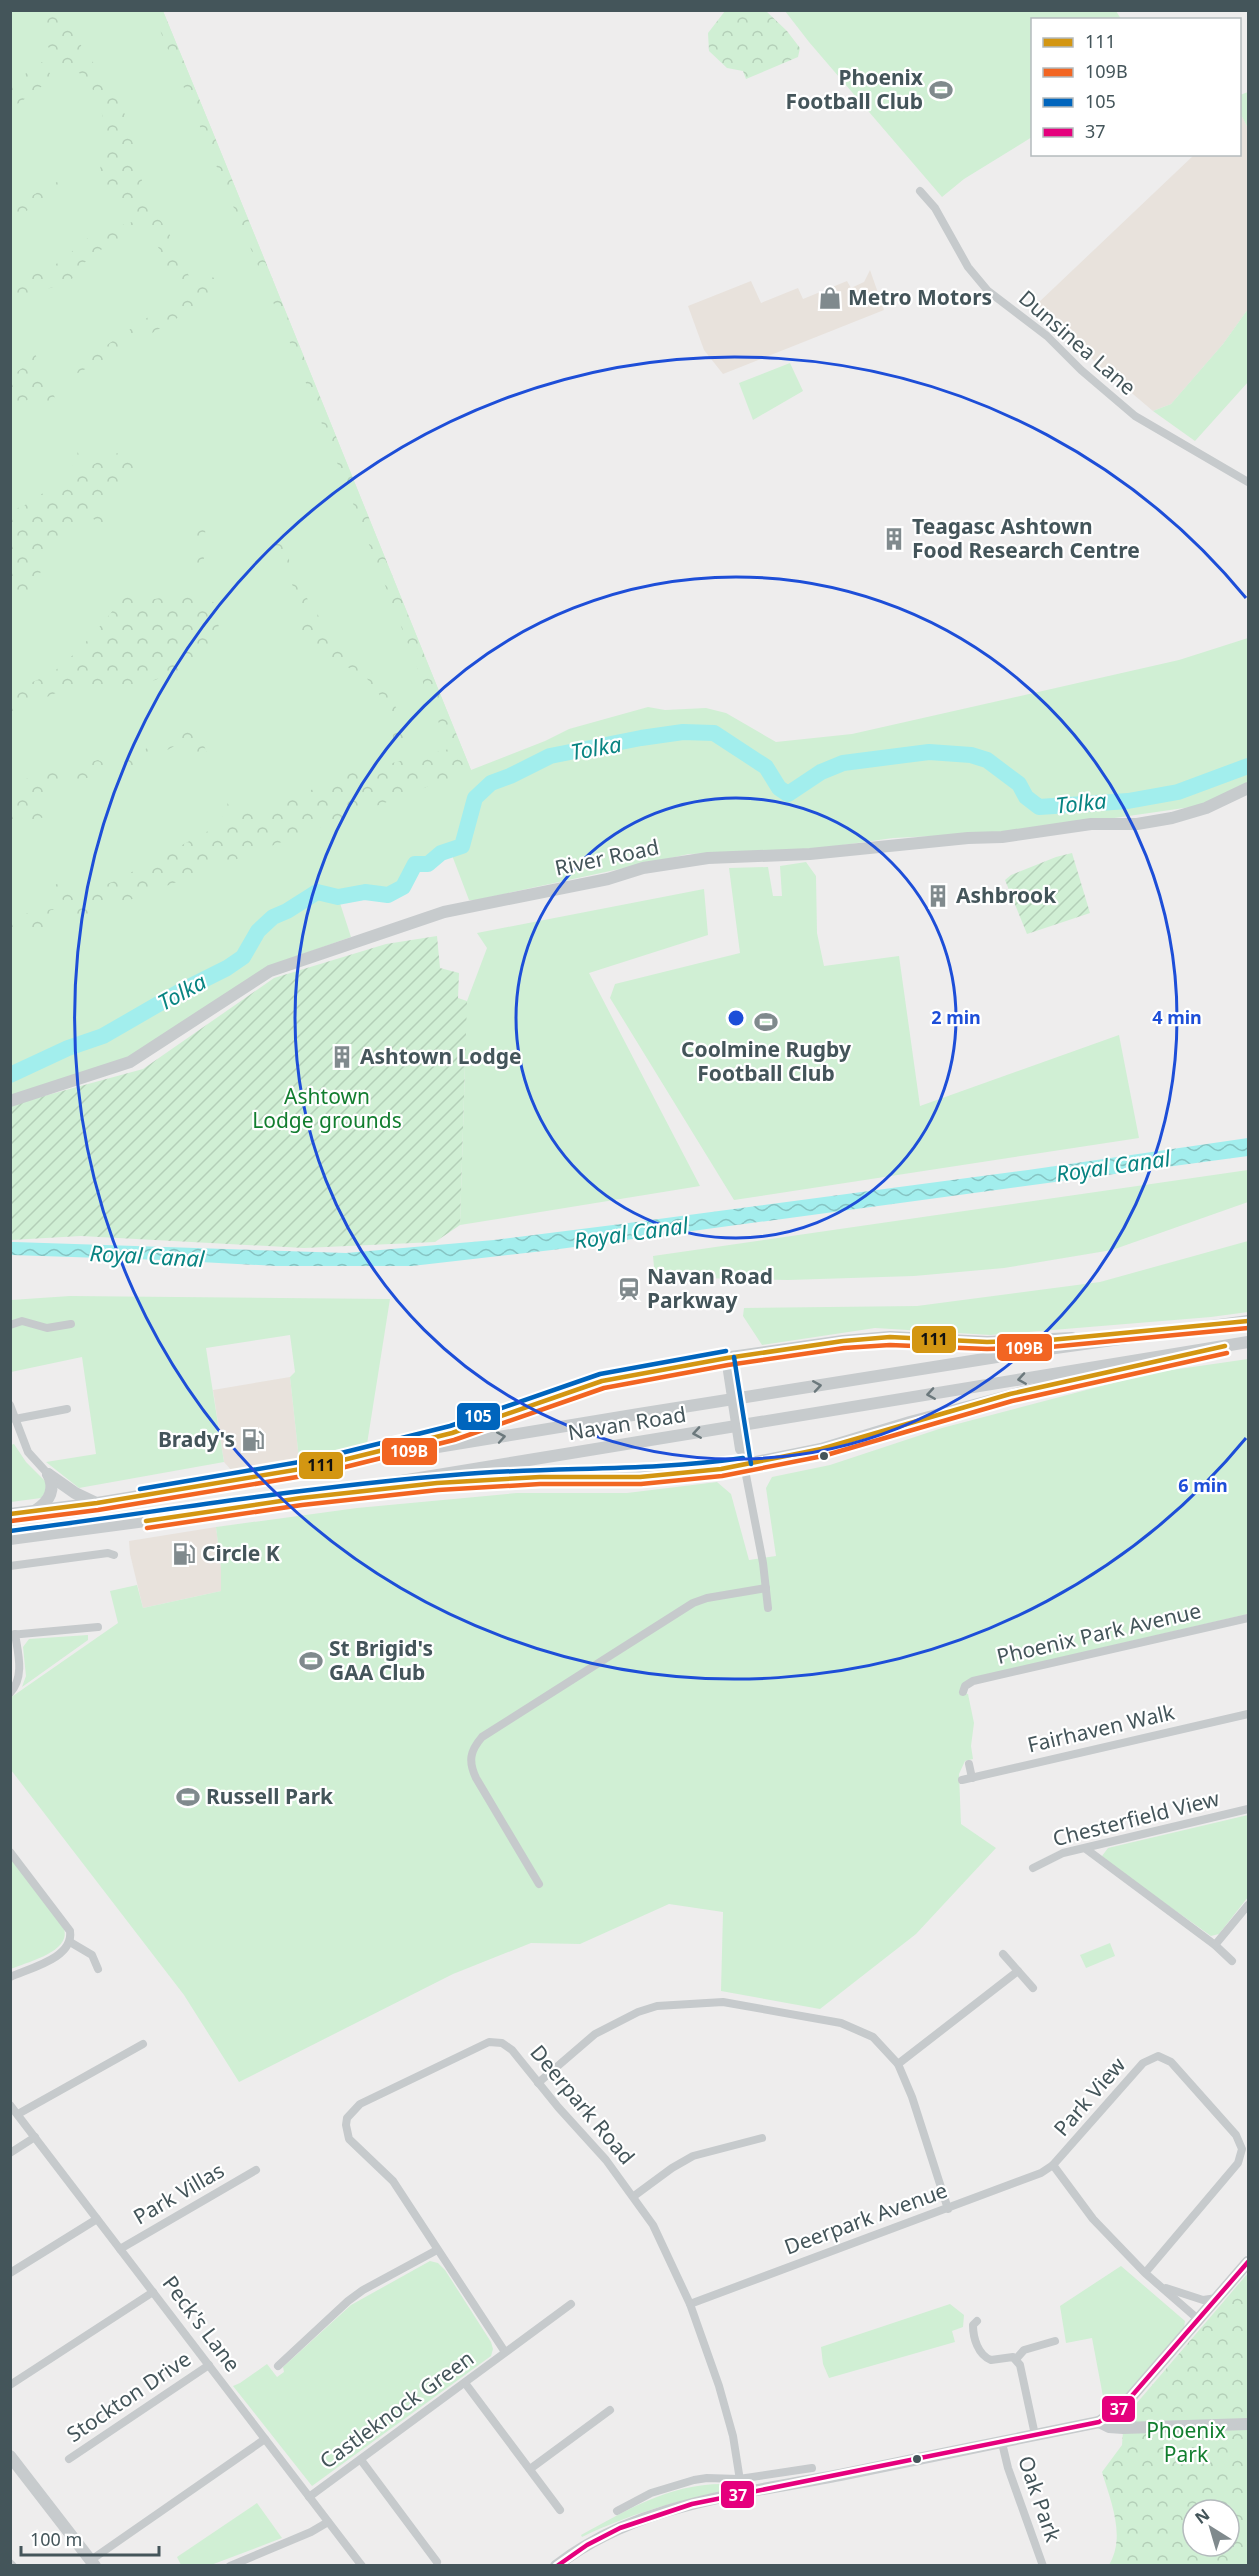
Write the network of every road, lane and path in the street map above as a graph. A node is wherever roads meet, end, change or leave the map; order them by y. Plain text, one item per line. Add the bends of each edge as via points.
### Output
1 (920, 191) dead end
2 (1248, 482) edge
3 (1248, 788) edge
4 (10, 1101) edge
5 (1248, 1321) edge
6 (1232, 1323) junction
7 (71, 1324) dead end
8 (10, 1325) edge
9 (1248, 1342) edge
10 (1204, 1349) junction
11 (727, 1358) junction
12 (10, 1405) edge
13 (67, 1409) dead end
14 (15, 1419) junction
15 (744, 1465) junction
16 (319, 1466) junction
17 (48, 1474) junction
18 (301, 1498) junction
19 (97, 1503) junction
20 (35, 1511) junction
21 (10, 1514) edge
22 (10, 1539) edge
23 (114, 1555) dead end
24 (10, 1566) edge
25 (766, 1588) junction
26 (768, 1608) dead end
27 (1248, 1618) edge
28 (98, 1627) dead end
29 (13, 1634) edge
30 (963, 1692) dead end
31 (10, 1693) edge
32 (1248, 1714) edge
33 (969, 1764) dead end
34 (972, 1778) junction
35 (962, 1780) dead end
36 (1248, 1809) edge
37 (1086, 1849) junction
38 (10, 1852) edge
39 (1034, 1868) dead end
40 (539, 1884) dead end
41 (1248, 1905) edge
42 (70, 1942) junction
43 (1215, 1945) junction
44 (1003, 1954) dead end
45 (1232, 1961) dead end
46 (98, 1969) dead end
47 (1018, 1971) junction
48 (10, 1977) edge
49 (1033, 1988) dead end
50 (143, 2044) dead end
51 (898, 2064) junction
52 (538, 2083) junction
53 (10, 2105) edge
54 (18, 2114) junction
55 (35, 2137) junction
56 (762, 2138) dead end
57 (10, 2153) edge
58 (1053, 2165) junction
59 (256, 2170) dead end
60 (634, 2196) junction
61 (948, 2209) junction
62 (97, 2219) junction
63 (428, 2235) joint
64 (120, 2248) junction
65 (437, 2250) junction
66 (1248, 2262) edge
67 (10, 2273) edge
68 (1145, 2273) junction
69 (1160, 2286) junction
70 (153, 2292) junction
71 (1217, 2298) junction
72 (571, 2304) dead end
73 (690, 2304) junction
74 (1199, 2320) junction
75 (977, 2321) dead end
76 (1055, 2341) dead end
77 (505, 2352) junction
78 (1016, 2359) junction
79 (209, 2365) junction
80 (278, 2366) dead end
81 (465, 2383) junction
82 (10, 2385) edge
83 (610, 2410) dead end
84 (1099, 2422) junction
85 (1248, 2424) edge
86 (1035, 2435) junction
87 (265, 2439) junction
88 (1002, 2443) junction
89 (10, 2456) edge
90 (69, 2459) dead end
91 (361, 2460) junction
92 (812, 2468) dead end
93 (530, 2469) junction
94 (739, 2479) junction
95 (742, 2493) junction
96 (309, 2497) junction
97 (560, 2510) dead end
98 (617, 2511) dead end
99 (328, 2522) junction
100 (437, 2562) dead end
101 (93, 2563) edge
102 (230, 2565) edge
103 (362, 2565) edge
104 (556, 2565) edge
105 (1043, 2565) edge

1 - 2 street, Dunsinea Lane via 935,208 968,267 988,291 1047,336 1135,416
3 - 4 main road, River Road via 1206,808 1137,824 1091,824 1002,837 810,854 708,858 644,868 608,879 444,912 270,971 130,1062
5 - 6 main road, Navan Road
6 - 11 main road via 1050,1340 878,1338
16 -> 6 main road, Navan Road
7 - 8 street via 47,1328 22,1321
9 - 10 main road, Navan Road
10 - 15 main road via 1010,1394 821,1449
10 -> 18 main road, Navan Road
11 - 15 main road, bridge
11 - 16 main road via 602,1381 452,1433
12 - 14 street
13 - 14 street
14 - 17 street via 28,1452
15 - 18 main road via 640,1477 490,1479
15 - 25 street
16 - 19 main road, Navan Road
17 - 19 main road
17 - 20 main road via 52,1492
18 - 22 main road, Navan Road
19 - 20 main road, Navan Road
20 - 21 main road, Navan Road
23 - 24 street
25 - 26 street
25 - 40 street via 693,1603 482,1737 473,1748 470,1759 476,1778
27 - 30 street, Phoenix Park Avenue via 973,1682
28 - 29 street
29 - 31 street via 20,1671
32 - 34 street, Fairhaven Walk
33 - 34 street
34 - 35 street, Fairhaven Walk
36 - 37 street, Chesterfield View
37 - 39 street, Chesterfield View via 1053,1856
37 - 43 street
38 - 42 street via 70,1930
41 - 43 street
42 - 46 street via 92,1955
42 - 48 street via 57,1955
43 - 45 street
44 - 47 street
47 - 49 street
47 - 51 street
50 - 54 street
51 - 52 street via 873,2037 841,2023 723,2002 657,2006 638,2012 585,2041
51 - 61 street
52 - 60 street, Deerpark Road
52 - 63 street, Deerpark Road via 507,2046 489,2042 351,2112 346,2124 349,2139 393,2181
53 - 54 street, Peck's Lane
54 - 55 street, Peck's Lane
55 - 57 street
55 - 62 street, Peck's Lane
56 - 60 street via 693,2156
58 - 61 street, Deerpark Avenue
58 - 68 street, Park View via 1093,2219
58 - 68 street, Park View via 1143,2064 1158,2056 1171,2062 1236,2135 1242,2149 1238,2163
59 - 64 street, Park Villas
60 - 73 street, Deerpark Road via 653,2225
61 - 73 street, Deerpark Avenue
62 - 64 street, Peck's Lane
62 - 67 street
63 - 65 street, Castleknock Green
64 - 70 street, Peck's Lane
65 - 77 street, Castleknock Green
65 - 80 street via 363,2290
66 - 71 main road
68 - 69 street, Park View
69 - 71 street, Park View via 1203,2300
69 - 74 street, Park View
70 - 79 street, Peck's Lane
70 - 82 street
71 - 74 main road
72 - 77 street, Castleknock Green
73 - 94 street, Deerpark Road via 724,2402
74 - 84 main road via 1124,2406
75 - 78 street via 973,2325 974,2335 987,2359
76 - 78 street via 1024,2350
77 - 81 street, Castleknock Green
78 - 86 street
79 - 87 street, Peck's Lane
79 - 90 street, Stockton Drive
81 - 91 street, Castleknock Green
81 - 93 street
83 - 93 street
84 - 85 main road via 1123,2428
84 - 86 main road
86 - 88 main road
87 - 96 street, Peck's Lane
87 - 101 street
88 - 95 main road
88 - 105 street, Oak Park
89 - 101 main road
91 - 96 street, Castleknock Green
91 - 100 street
92 - 94 street
93 - 97 street
94 - 95 street, Deerpark Road
94 - 98 street via 707,2478 680,2484 651,2493
95 - 104 main road via 617,2527
96 - 99 street, Peck's Lane
99 - 102 street
99 - 103 street, Peck's Lane

